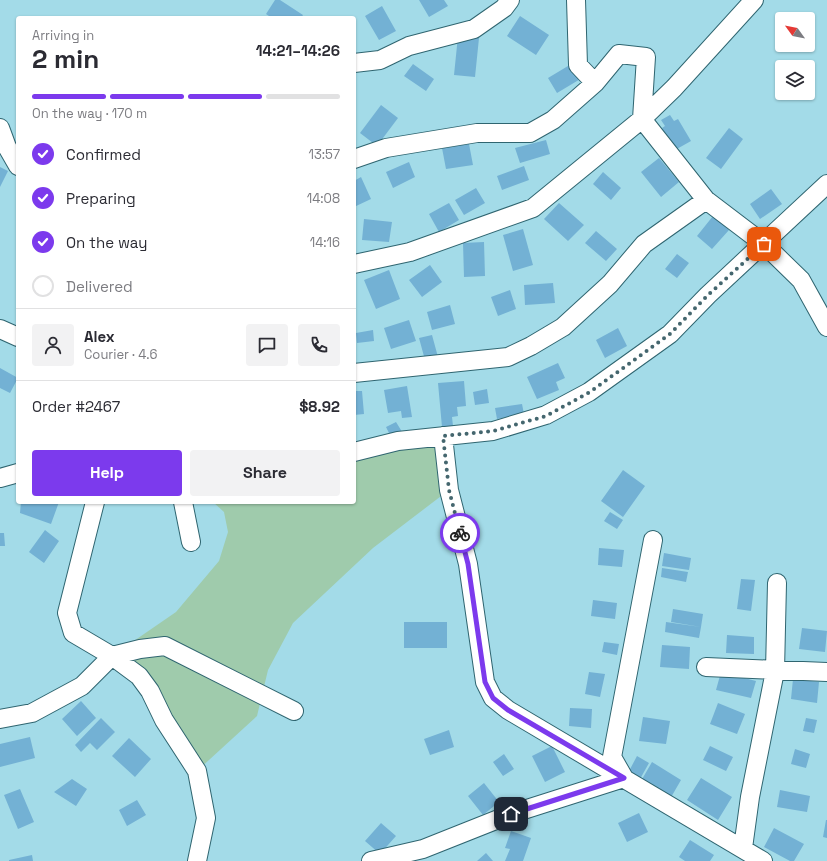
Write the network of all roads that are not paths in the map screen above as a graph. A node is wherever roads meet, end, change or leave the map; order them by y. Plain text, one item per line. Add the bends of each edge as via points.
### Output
1 (510, 0) edge
2 (576, 0) edge
3 (754, 0) edge
4 (356, 63) edge
5 (594, 83) junction
6 (642, 119) junction
7 (0, 128) edge
8 (356, 158) edge
9 (16, 163) edge
10 (827, 184) edge
11 (706, 200) junction
12 (764, 244) junction
13 (356, 264) edge
14 (827, 328) edge
15 (0, 329) edge
16 (16, 336) edge
17 (356, 373) edge
18 (443, 436) junction
19 (356, 452) edge
20 (16, 474) edge
21 (0, 478) edge
22 (94, 504) edge
23 (183, 504) edge
24 (653, 540) dead end
25 (191, 542) dead end
26 (777, 583) dead end
27 (112, 656) junction
28 (706, 667) dead end
29 (776, 671) junction
30 (827, 672) edge
31 (294, 711) dead end
32 (0, 719) edge
33 (624, 778) junction
34 (743, 848) junction
35 (197, 861) edge
36 (371, 861) edge
37 (763, 861) edge

1 - 4 street via 504,8 474,29 409,46 380,60
2 - 5 street via 578,65
3 - 6 street via 674,88
5 - 6 street via 619,54 646,57
5 - 8 street via 553,120 530,134 477,133 386,148
6 - 11 street
6 - 13 street via 533,208 410,252
7 - 9 street
10 - 12 street
11 - 12 street
11 - 17 street via 644,244 610,284 563,327 531,346 508,356
12 - 14 street via 801,280
12 - 18 street via 670,334 590,392 546,416 493,431
15 - 16 street
18 - 19 street via 398,441
18 - 33 street via 449,490 468,564 485,682 493,698 508,710
20 - 21 street
22 - 27 street via 67,613 73,633
23 - 25 street
24 - 33 street via 612,757
26 - 29 street
27 - 31 street via 165,646
27 - 32 street via 82,686 32,713
27 - 35 street via 139,676 197,771 206,818
28 - 29 street
29 - 30 street
29 - 34 street via 750,797
33 - 34 street
33 - 36 street via 511,814 423,849
34 - 37 street

